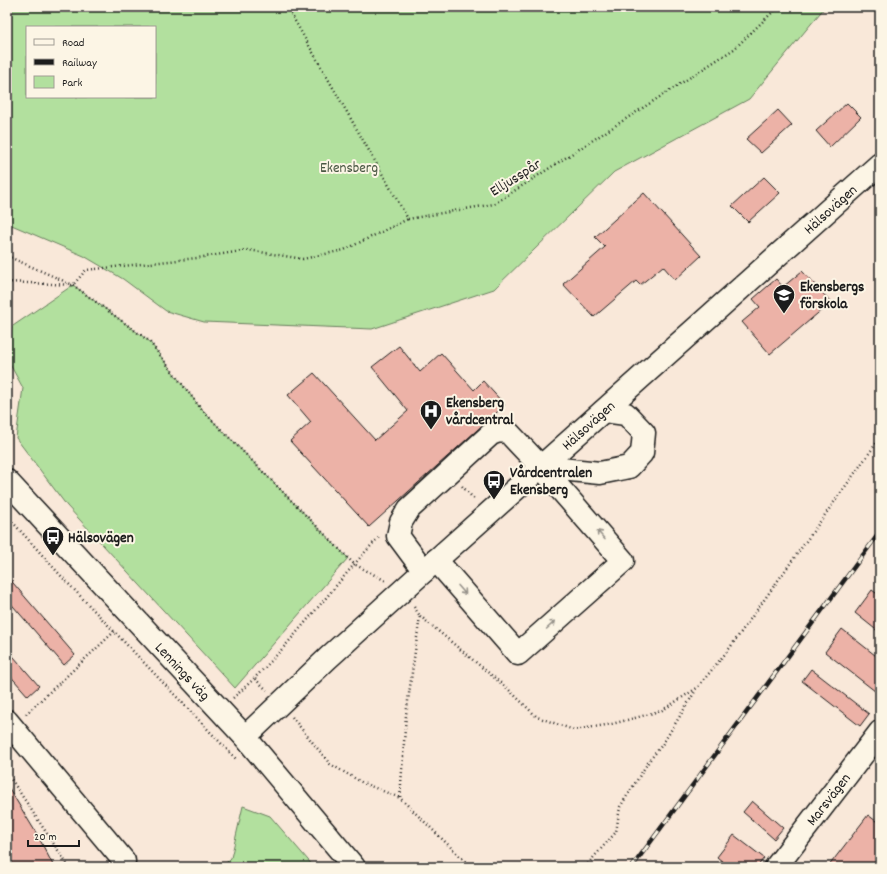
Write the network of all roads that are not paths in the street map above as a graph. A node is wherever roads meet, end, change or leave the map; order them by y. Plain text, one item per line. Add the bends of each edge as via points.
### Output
1 (880, 164) edge
2 (604, 411) junction
3 (542, 467) junction
4 (7, 481) edge
5 (430, 566) junction
6 (9, 724) edge
7 (245, 737) junction
8 (876, 744) edge
9 (124, 861) dead end
10 (354, 867) edge
11 (776, 867) edge

1 - 2 street, Hälsovägen
2 - 3 street, Hälsovägen
2 - 3 street via 626,414 644,433 642,453 629,467 600,473
3 - 5 street, Hälsovägen
3 - 5 street via 508,432 499,431 491,434 409,509 401,522 398,536
5 -> 3 street via 518,654 623,561
4 - 7 street, Lennings väg
5 - 7 street, Hälsovägen
6 - 9 street
7 - 10 street, Lennings väg
8 - 11 street, Marsvägen

